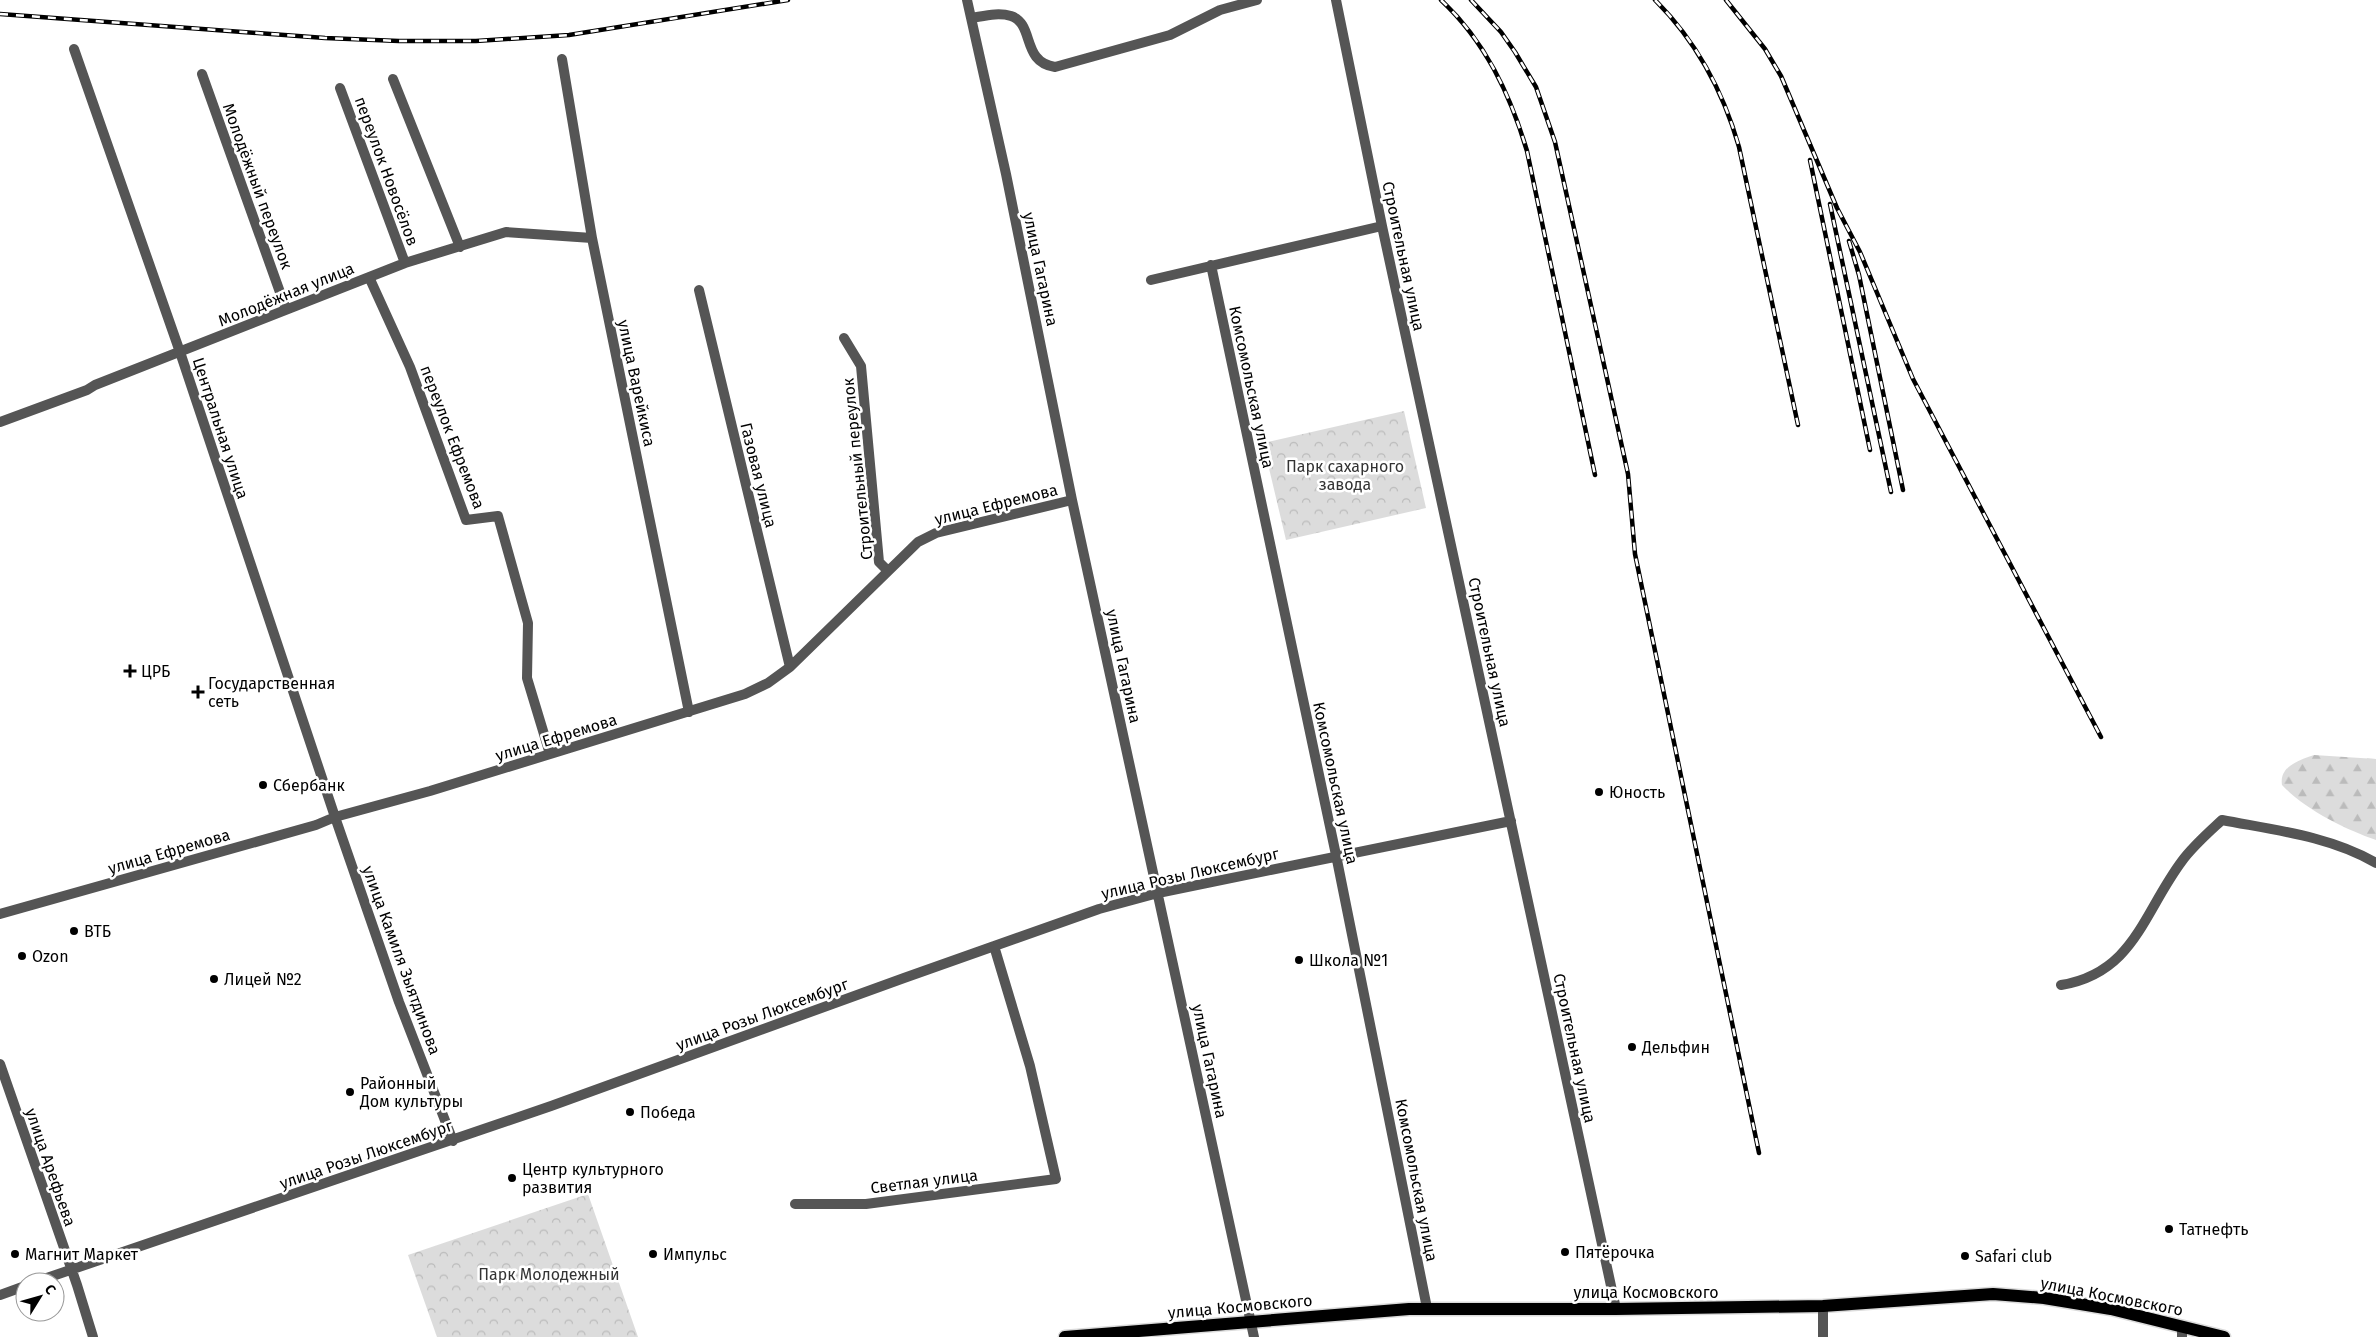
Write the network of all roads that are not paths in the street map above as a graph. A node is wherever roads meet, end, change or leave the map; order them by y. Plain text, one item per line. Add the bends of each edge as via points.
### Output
1 (967, 0) edge
2 (1257, 0) edge
3 (1336, 0) edge
4 (971, 18) junction
5 (74, 49) dead end
6 (562, 59) dead end
7 (202, 74) dead end
8 (393, 79) dead end
9 (340, 88) dead end
10 (1382, 226) junction
11 (592, 238) junction
12 (460, 247) junction
13 (405, 264) junction
14 (1211, 265) junction
15 (369, 277) junction
16 (1151, 280) dead end
17 (698, 290) dead end
18 (286, 309) junction
19 (844, 338) dead end
20 (180, 352) junction
21 (0, 422) edge
22 (1072, 500) junction
23 (887, 570) junction
24 (790, 666) junction
25 (689, 712) junction
26 (550, 754) junction
27 (335, 817) junction
28 (1511, 821) junction
29 (1336, 855) junction
30 (2376, 863) edge
31 (1158, 893) junction
32 (0, 914) edge
33 (994, 946) junction
34 (2061, 985) dead end
35 (0, 1064) edge
36 (453, 1141) junction
37 (795, 1204) dead end
38 (70, 1269) junction
39 (62, 1272) edge
40 (15, 1290) edge
41 (0, 1295) edge
42 (1823, 1306) junction
43 (1427, 1308) junction
44 (1616, 1309) junction
45 (1252, 1320) junction
46 (2182, 1331) edge
47 (93, 1337) edge
48 (1065, 1337) edge
49 (1254, 1337) edge
50 (1823, 1337) edge
51 (2224, 1337) edge

1 - 4 street, улица Гагарина
2 - 4 street via 1220,10 1170,35 1055,67 1038,61 1024,29 1012,16 996,14
3 - 10 street, Строительная улица
4 - 22 street, улица Гагарина
5 - 20 street, Центральная улица
6 - 11 street, улица Варейкиса
7 - 18 street, Молодёжный переулок
8 - 12 street
9 - 13 street, переулок Новосёлов
10 - 14 street
10 - 28 street, Строительная улица
11 - 12 street, Молодёжная улица via 506,232
11 - 25 street, улица Варейкиса
12 - 13 street, Молодёжная улица
13 - 15 street, Молодёжная улица
14 - 16 street
14 - 29 street, Комсомольская улица
15 - 18 street, Молодёжная улица
15 - 26 street, переулок Ефремова via 410,367 466,520 498,516 528,623 528,678
17 - 24 street, Газовая улица
18 - 20 street, Молодёжная улица
19 - 23 street, Строительный переулок via 861,366 879,562
20 - 21 street, Молодёжная улица
20 - 27 street, Центральная улица
22 - 23 street, улица Ефремова via 936,533 918,542
22 - 31 street, улица Гагарина
23 - 24 street, улица Ефремова
24 - 25 street, улица Ефремова via 768,683 744,694
25 - 26 street, улица Ефремова
26 - 27 street, улица Ефремова
27 - 32 street, улица Ефремова
27 - 36 street, улица Камиля Зыятдинова via 399,1002
28 - 29 street, улица Розы Люксембург
28 - 44 street, Строительная улица
29 - 31 street, улица Розы Люксембург
29 - 43 street, Комсомольская улица
30 - 34 street via 2306,836 2222,820 2181,862 2132,941 2113,963 2095,976
31 - 33 street, улица Розы Люксембург via 1099,909
31 - 45 street, улица Гагарина
33 - 36 street, улица Розы Люксембург
33 - 37 street, Светлая улица via 1030,1066 1056,1179 866,1204
35 - 38 street, улица Арефьева
36 - 38 street, улица Розы Люксембург
38 - 39 street, улица Розы Люксембург
38 - 47 street, улица Арефьева
40 - 41 street
42 - 44 main road, улица Космовского
42 - 46 main road, улица Космовского via 1992,1294 2044,1298 2111,1309
42 - 50 street
43 - 44 main road, улица Космовского
43 - 45 main road, улица Космовского
45 - 48 main road, улица Космовского
45 - 49 street, улица Гагарина
46 - 51 main road, улица Космовского

